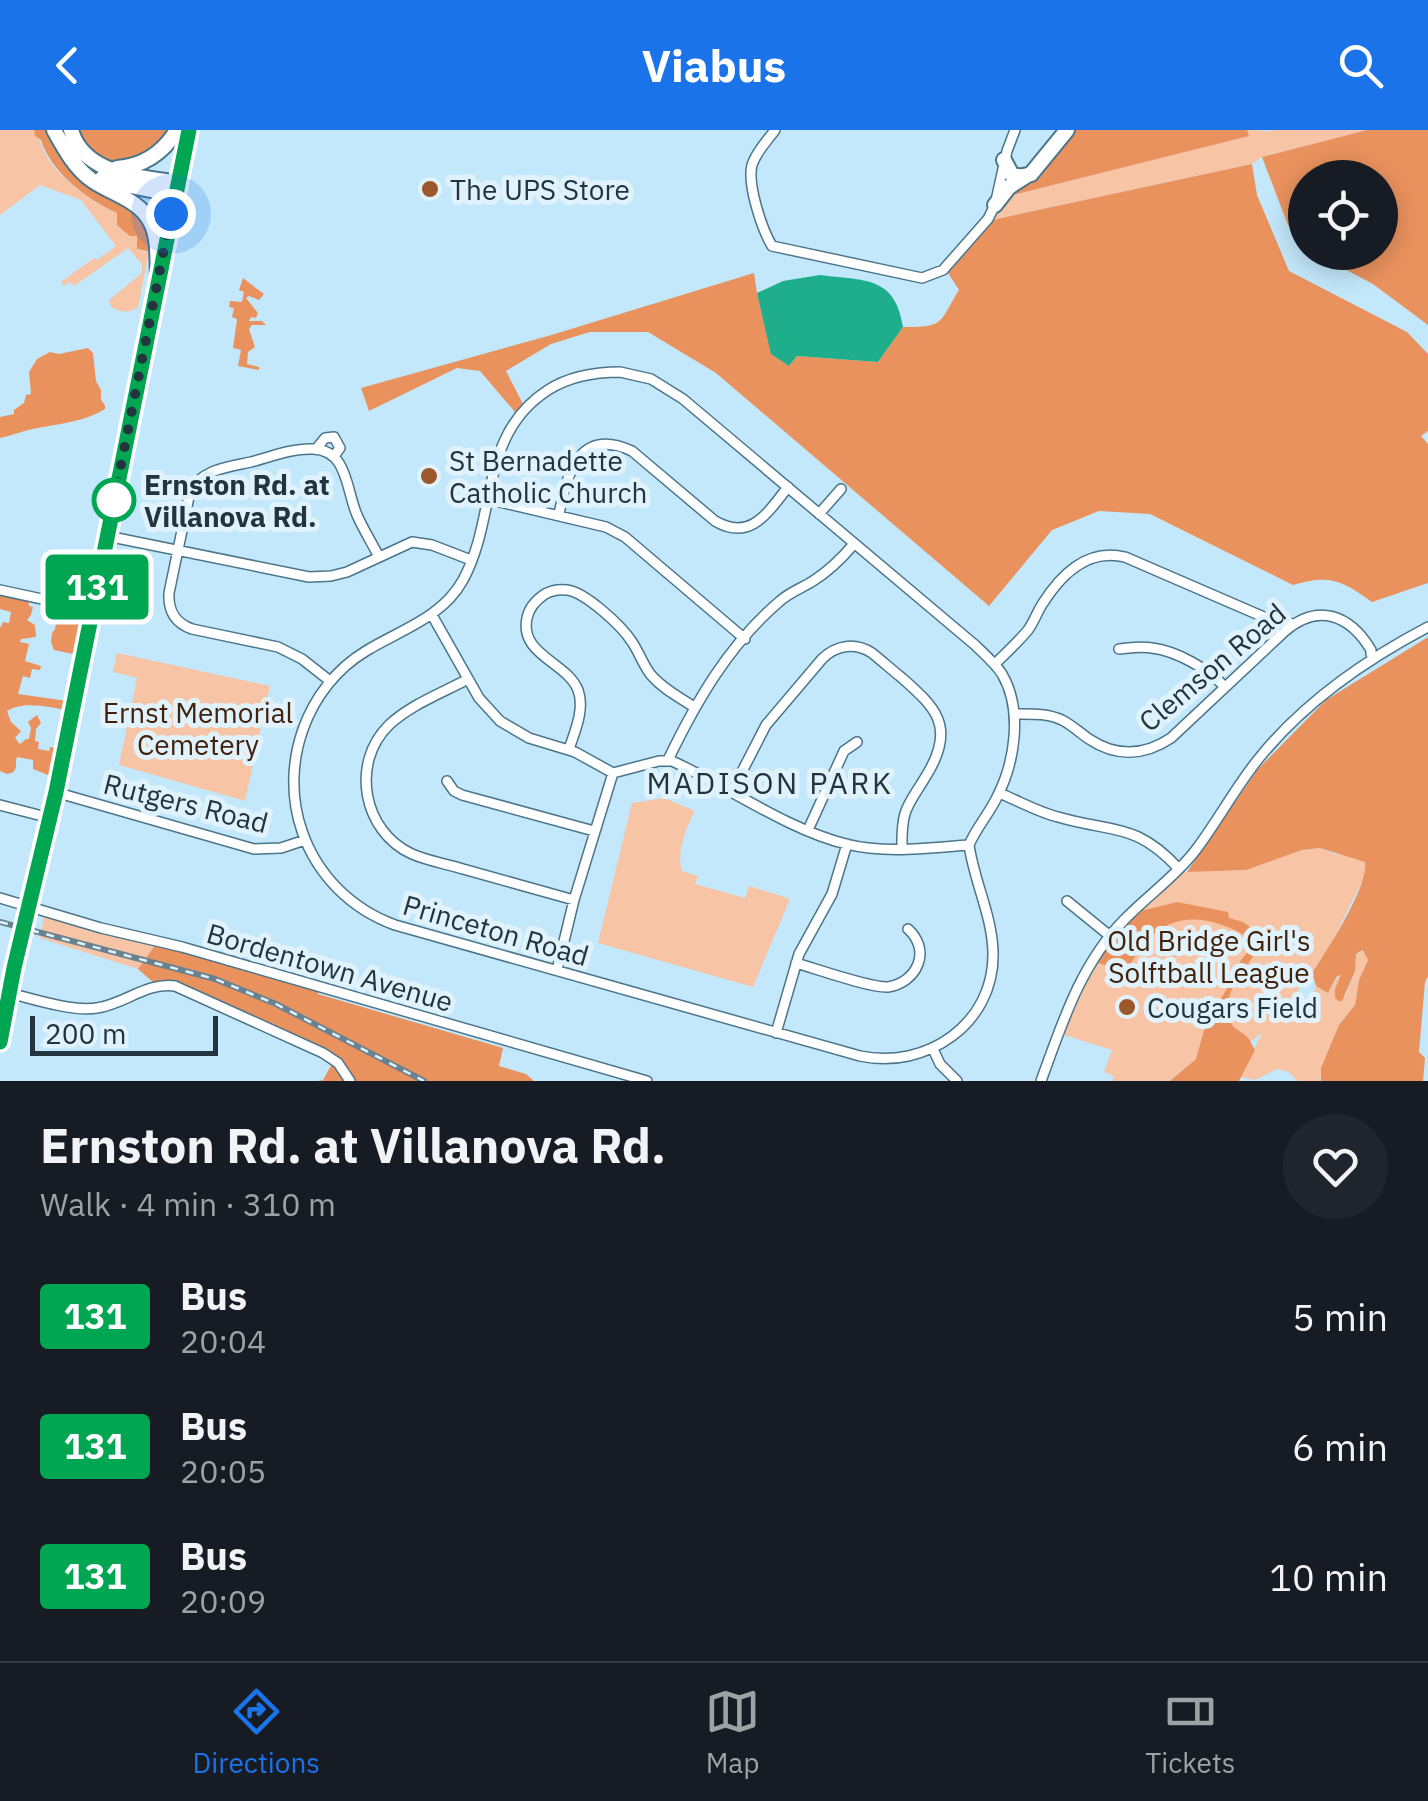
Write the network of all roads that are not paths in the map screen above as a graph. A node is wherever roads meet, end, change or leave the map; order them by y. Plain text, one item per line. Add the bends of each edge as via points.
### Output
1 (54, 130) edge
2 (71, 130) edge
3 (176, 130) edge
4 (189, 130) edge
5 (775, 130) edge
6 (1015, 130) edge
7 (1067, 130) edge
8 (1004, 160) junction
9 (78, 167) junction
10 (108, 168) junction
11 (1026, 176) junction
12 (176, 189) junction
13 (996, 205) junction
14 (158, 278) junction
15 (316, 449) junction
16 (334, 456) junction
17 (788, 487) junction
18 (841, 489) dead end
19 (487, 499) junction
20 (559, 514) junction
21 (820, 514) junction
22 (107, 536) junction
23 (854, 544) junction
24 (177, 551) junction
25 (379, 557) junction
26 (472, 560) junction
27 (0, 590) edge
28 (92, 610) junction
29 (432, 615) junction
30 (1294, 624) junction
31 (1428, 627) edge
32 (744, 638) junction
33 (1119, 650) dead end
34 (1370, 654) dead end
35 (994, 664) junction
36 (468, 679) junction
37 (330, 681) junction
38 (1225, 687) junction
39 (694, 707) junction
40 (1014, 714) junction
41 (856, 742) dead end
42 (569, 749) junction
43 (668, 760) junction
44 (613, 773) junction
45 (446, 782) dead end
46 (732, 791) junction
47 (56, 792) junction
48 (999, 793) junction
49 (0, 804) edge
50 (50, 818) junction
51 (808, 830) junction
52 (594, 831) junction
53 (305, 840) junction
54 (847, 844) junction
55 (969, 846) junction
56 (902, 849) junction
57 (1179, 869) junction
58 (0, 898) edge
59 (574, 900) junction
60 (1067, 901) dead end
61 (30, 905) junction
62 (908, 929) dead end
63 (1110, 936) junction
64 (796, 963) junction
65 (0, 965) edge
66 (14, 968) junction
67 (557, 970) junction
68 (9, 992) junction
69 (776, 1032) junction
70 (0, 1042) edge
71 (933, 1049) junction
72 (350, 1081) edge
73 (647, 1081) edge
74 (957, 1081) edge
75 (1041, 1081) edge

1 - 9 highway
2 - 10 highway via 83,153
3 - 10 highway via 150,159
4 - 12 street
5 - 13 street via 751,168 772,246 922,278 943,270
6 - 8 street
7 - 11 highway
8 - 11 highway via 1012,175
8 - 13 street
9 - 12 highway via 111,182
9 - 14 highway via 147,216
10 - 12 highway
11 - 13 highway
12 - 14 street
14 - 22 street
15 - 16 street
15 - 16 street via 334,438 340,448
15 - 24 street via 199,478 188,496
16 - 25 street
17 - 19 street, Princeton Road via 676,394 644,377 608,372 560,383 524,410 502,444
17 - 20 street via 758,522 729,528 632,451 603,445 573,464
17 - 21 street, Princeton Road
18 - 21 street
19 - 20 street
19 - 26 street, Princeton Road
20 - 32 street via 624,536
21 - 23 street, Princeton Road
22 - 24 street
22 - 28 street
23 - 32 street via 824,574 779,601
23 - 35 street, Princeton Road
24 - 25 street via 315,577 348,572
24 - 37 street via 168,602 180,624 278,647
25 - 26 street via 418,542
26 - 29 street, Princeton Road via 460,586
27 - 28 street
28 - 47 street
29 - 36 street
29 - 37 street, Princeton Road via 364,652
30 - 34 street, Clemson Road via 1320,616 1341,619 1360,632
30 - 35 street via 1129,558 1103,555 1070,570
30 - 38 street, Clemson Road
31 - 57 street via 1337,684 1275,740
32 - 39 street
33 - 38 street via 1161,650 1206,669
35 - 40 street, Princeton Road via 1010,690
36 - 42 street via 505,725
36 - 59 street via 399,717 379,737 366,777 375,819 412,854
37 - 53 street, Princeton Road via 308,716 296,754 294,798
38 - 40 street, Clemson Road via 1160,746 1134,753 1108,750 1048,715
39 - 42 street via 656,680 626,633 585,597 551,592 531,608 526,630 534,647 578,690 580,714
39 - 43 street
40 - 48 street, Princeton Road
41 - 51 street via 844,751
42 - 44 street
43 - 44 street
43 - 46 street
44 - 52 street
45 - 52 street via 462,795
46 - 51 street
46 - 56 street via 766,726 822,658 840,647 860,648 926,699 939,722 934,761 902,816
47 - 50 street
47 - 53 street, Rutgers Road via 248,848
48 - 55 street, Princeton Road
48 - 57 street via 1055,816 1140,836
49 - 50 street
50 - 61 street
51 - 54 street
52 - 59 street
53 - 67 street, Princeton Road via 333,884 377,918
54 - 56 street
54 - 64 street via 832,894
55 - 56 street
55 - 71 street, Princeton Road via 992,939 991,973 969,1019
57 - 63 street
58 - 61 street, Bordentown Avenue
59 - 67 street
60 - 63 street
61 - 66 street
61 - 73 street, Bordentown Avenue
62 - 64 street via 917,939 919,961 894,986
63 - 75 street via 1076,989
64 - 69 street
65 - 66 street
66 - 68 street
67 - 69 street, Princeton Road
68 - 70 street
68 - 72 street via 90,1009 159,985 179,987 323,1053
69 - 71 street, Princeton Road via 874,1059
71 - 74 street

